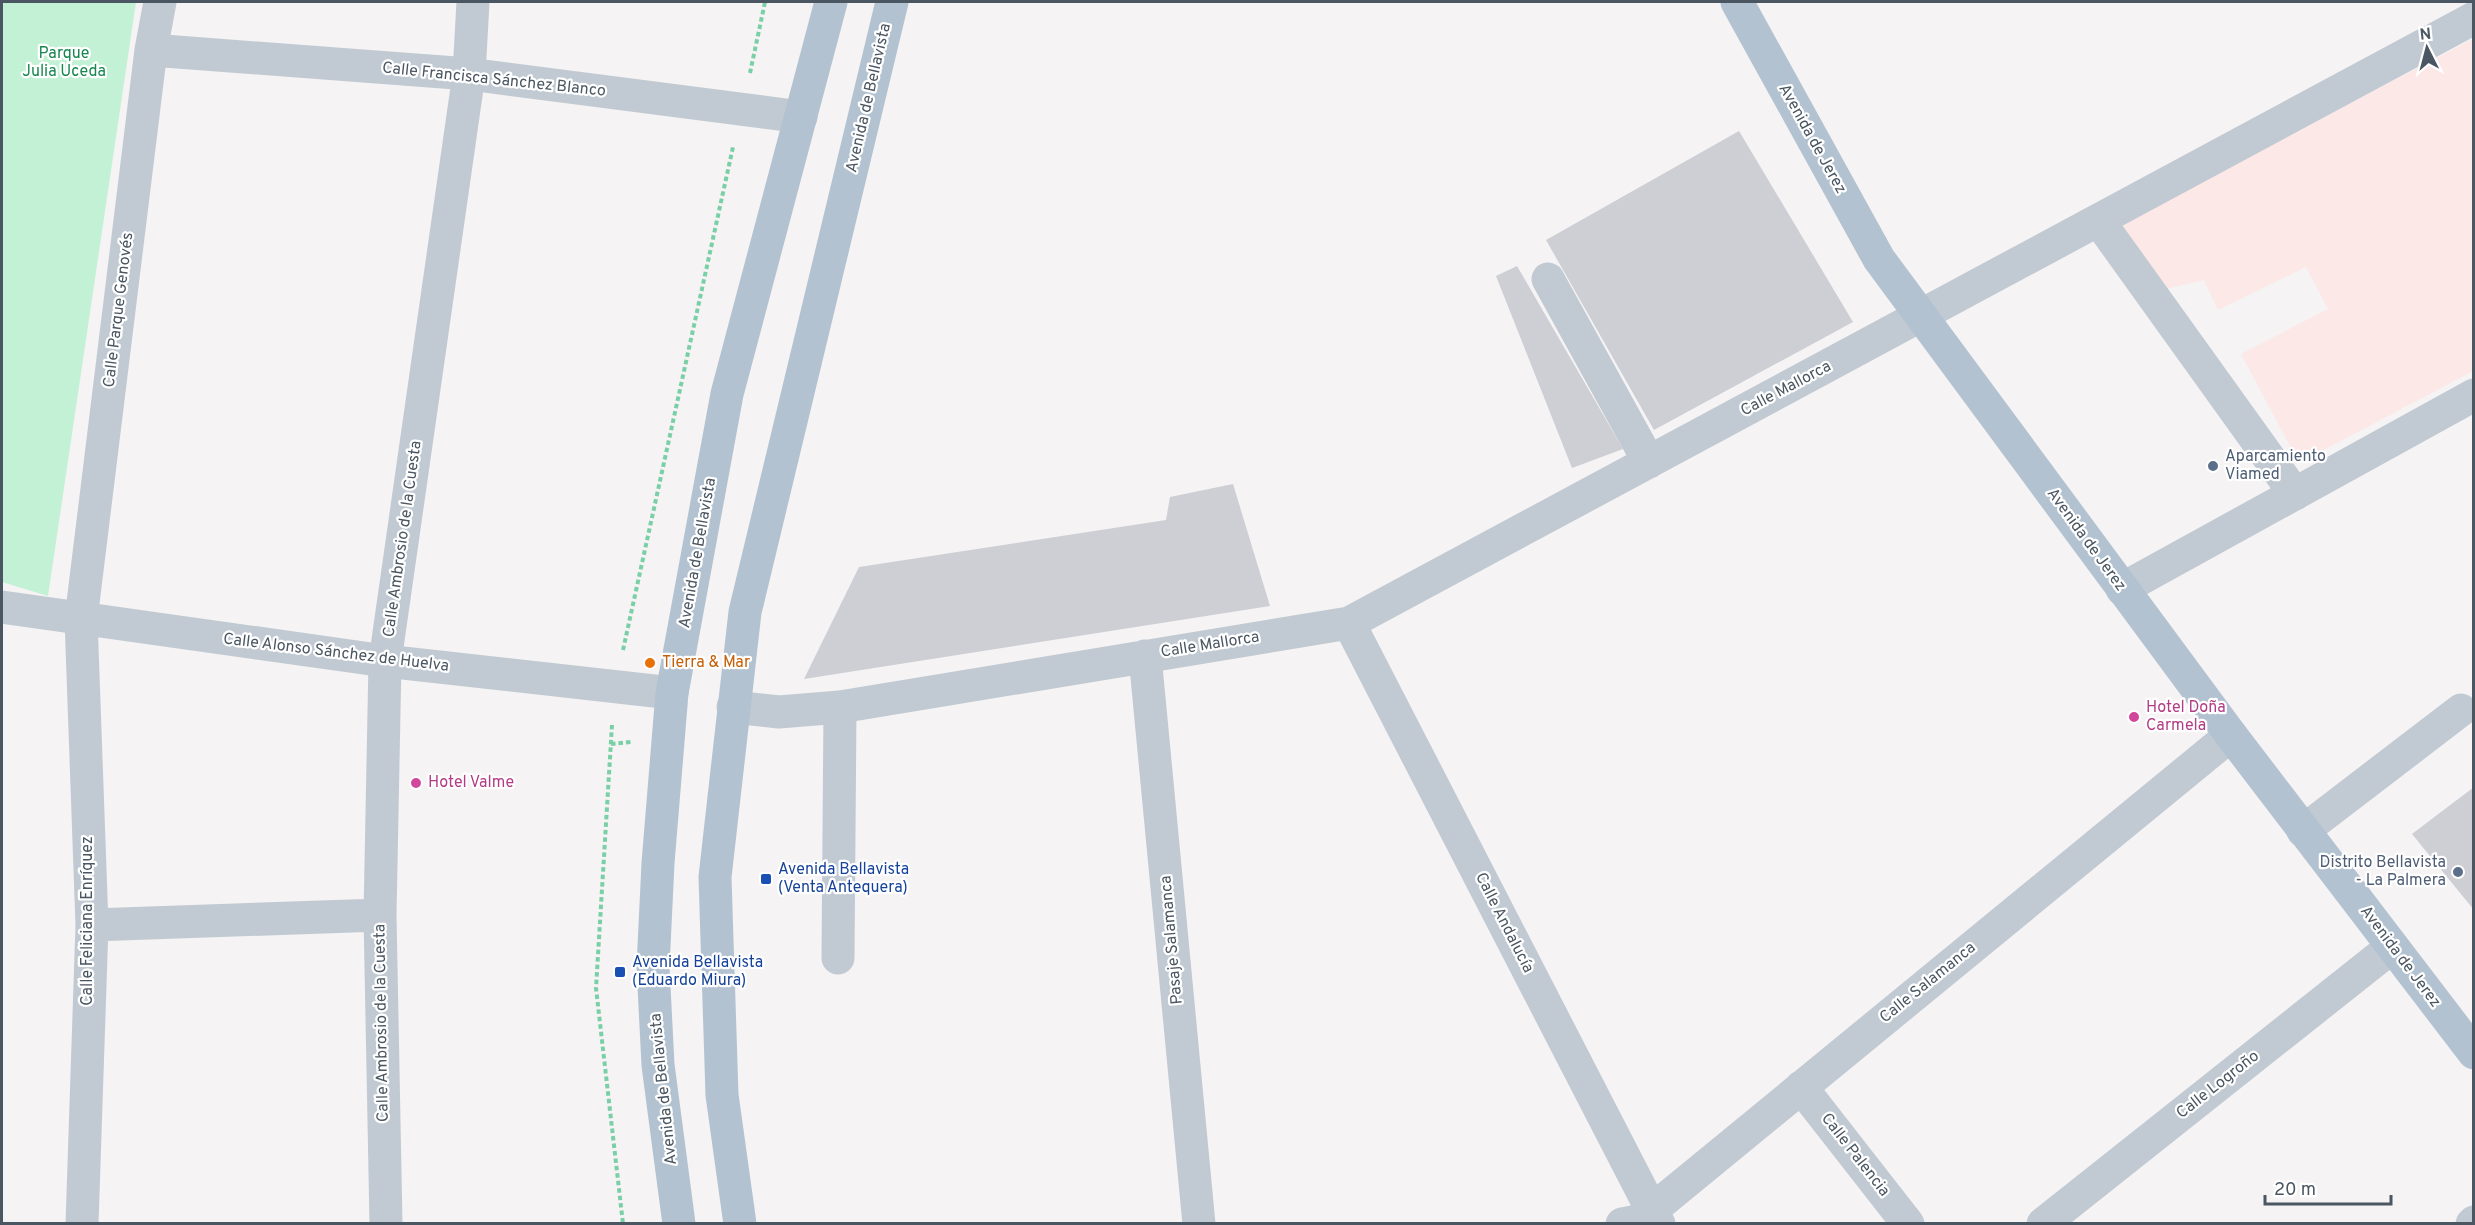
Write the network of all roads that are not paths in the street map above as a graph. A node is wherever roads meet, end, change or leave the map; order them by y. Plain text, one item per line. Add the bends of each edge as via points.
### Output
1 (160, 2) edge
2 (473, 2) edge
3 (831, 2) edge
4 (892, 2) edge
5 (1737, 2) edge
6 (2474, 18) edge
7 (151, 50) junction
8 (469, 74) junction
9 (801, 117) junction
10 (2099, 221) junction
11 (1548, 279) dead end
12 (1922, 317) junction
13 (2474, 395) edge
14 (1649, 462) junction
15 (2295, 494) junction
16 (2122, 589) junction
17 (2, 607) edge
18 (81, 619) junction
19 (1349, 623) junction
20 (1145, 656) junction
21 (385, 661) junction
22 (672, 693) junction
23 (733, 707) junction
24 (840, 707) junction
25 (2461, 710) dead end
26 (2230, 735) junction
27 (2303, 831) junction
28 (380, 915) junction
29 (92, 925) junction
30 (2392, 947) junction
31 (838, 958) dead end
32 (2468, 1035) edge
33 (1801, 1087) junction
34 (1656, 1217) edge
35 (81, 1224) edge
36 (386, 1224) edge
37 (679, 1224) edge
38 (740, 1224) edge
39 (1199, 1224) edge
40 (1622, 1224) edge
41 (1908, 1224) edge
42 (2043, 1224) edge

1 - 7 street, Calle Parque Genovés
2 - 8 street, Calle Ambrosio de la Cuesta
3 - 9 main road, Avenida de Bellavista
4 - 23 main road, Avenida de Bellavista via 745,612
5 - 12 main road, Avenida de Jerez via 1879,259
6 - 10 street, Calle Mallorca
7 - 8 street, Calle Francisca Sánchez Blanco
7 - 18 street, Calle Parque Genovés
8 - 9 street, Calle Francisca Sánchez Blanco
8 - 21 street, Calle Ambrosio de la Cuesta
9 - 22 main road, Avenida de Bellavista via 727,394
10 - 12 street, Calle Mallorca
10 - 15 street
11 - 14 street
12 - 14 street, Calle Mallorca
12 - 16 main road, Avenida de Jerez
13 - 15 street
14 - 19 street, Calle Mallorca
15 - 16 street
16 - 26 main road, Avenida de Jerez
17 - 18 street, Calle Alonso Sánchez de Huelva
18 - 21 street, Calle Alonso Sánchez de Huelva
18 - 29 street, Calle Feliciana Enríquez
19 - 20 street, Calle Mallorca
19 - 34 street, Calle Andalucía
20 - 24 street, Calle Mallorca
20 - 39 street, Pasaje Salamanca
21 - 22 street, Calle Alonso Sánchez de Huelva
21 - 28 street, Calle Ambrosio de la Cuesta
22 - 37 main road, Avenida de Bellavista via 653,967 658,1065
23 - 24 street, Calle Mallorca via 779,712
23 - 38 main road, Avenida de Bellavista via 715,877 722,1095
24 - 31 street
25 - 27 street
26 - 27 main road, Avenida de Jerez
26 - 33 street, Calle Salamanca
27 - 30 main road, Avenida de Jerez
28 - 29 street
28 - 36 street, Calle Ambrosio de la Cuesta
29 - 35 street, Calle Feliciana Enríquez
30 - 32 main road, Avenida de Jerez
30 - 42 street, Calle Logroño
33 - 34 street, Calle Salamanca
33 - 41 street, Calle Palencia
34 - 40 street, Calle Salamanca

